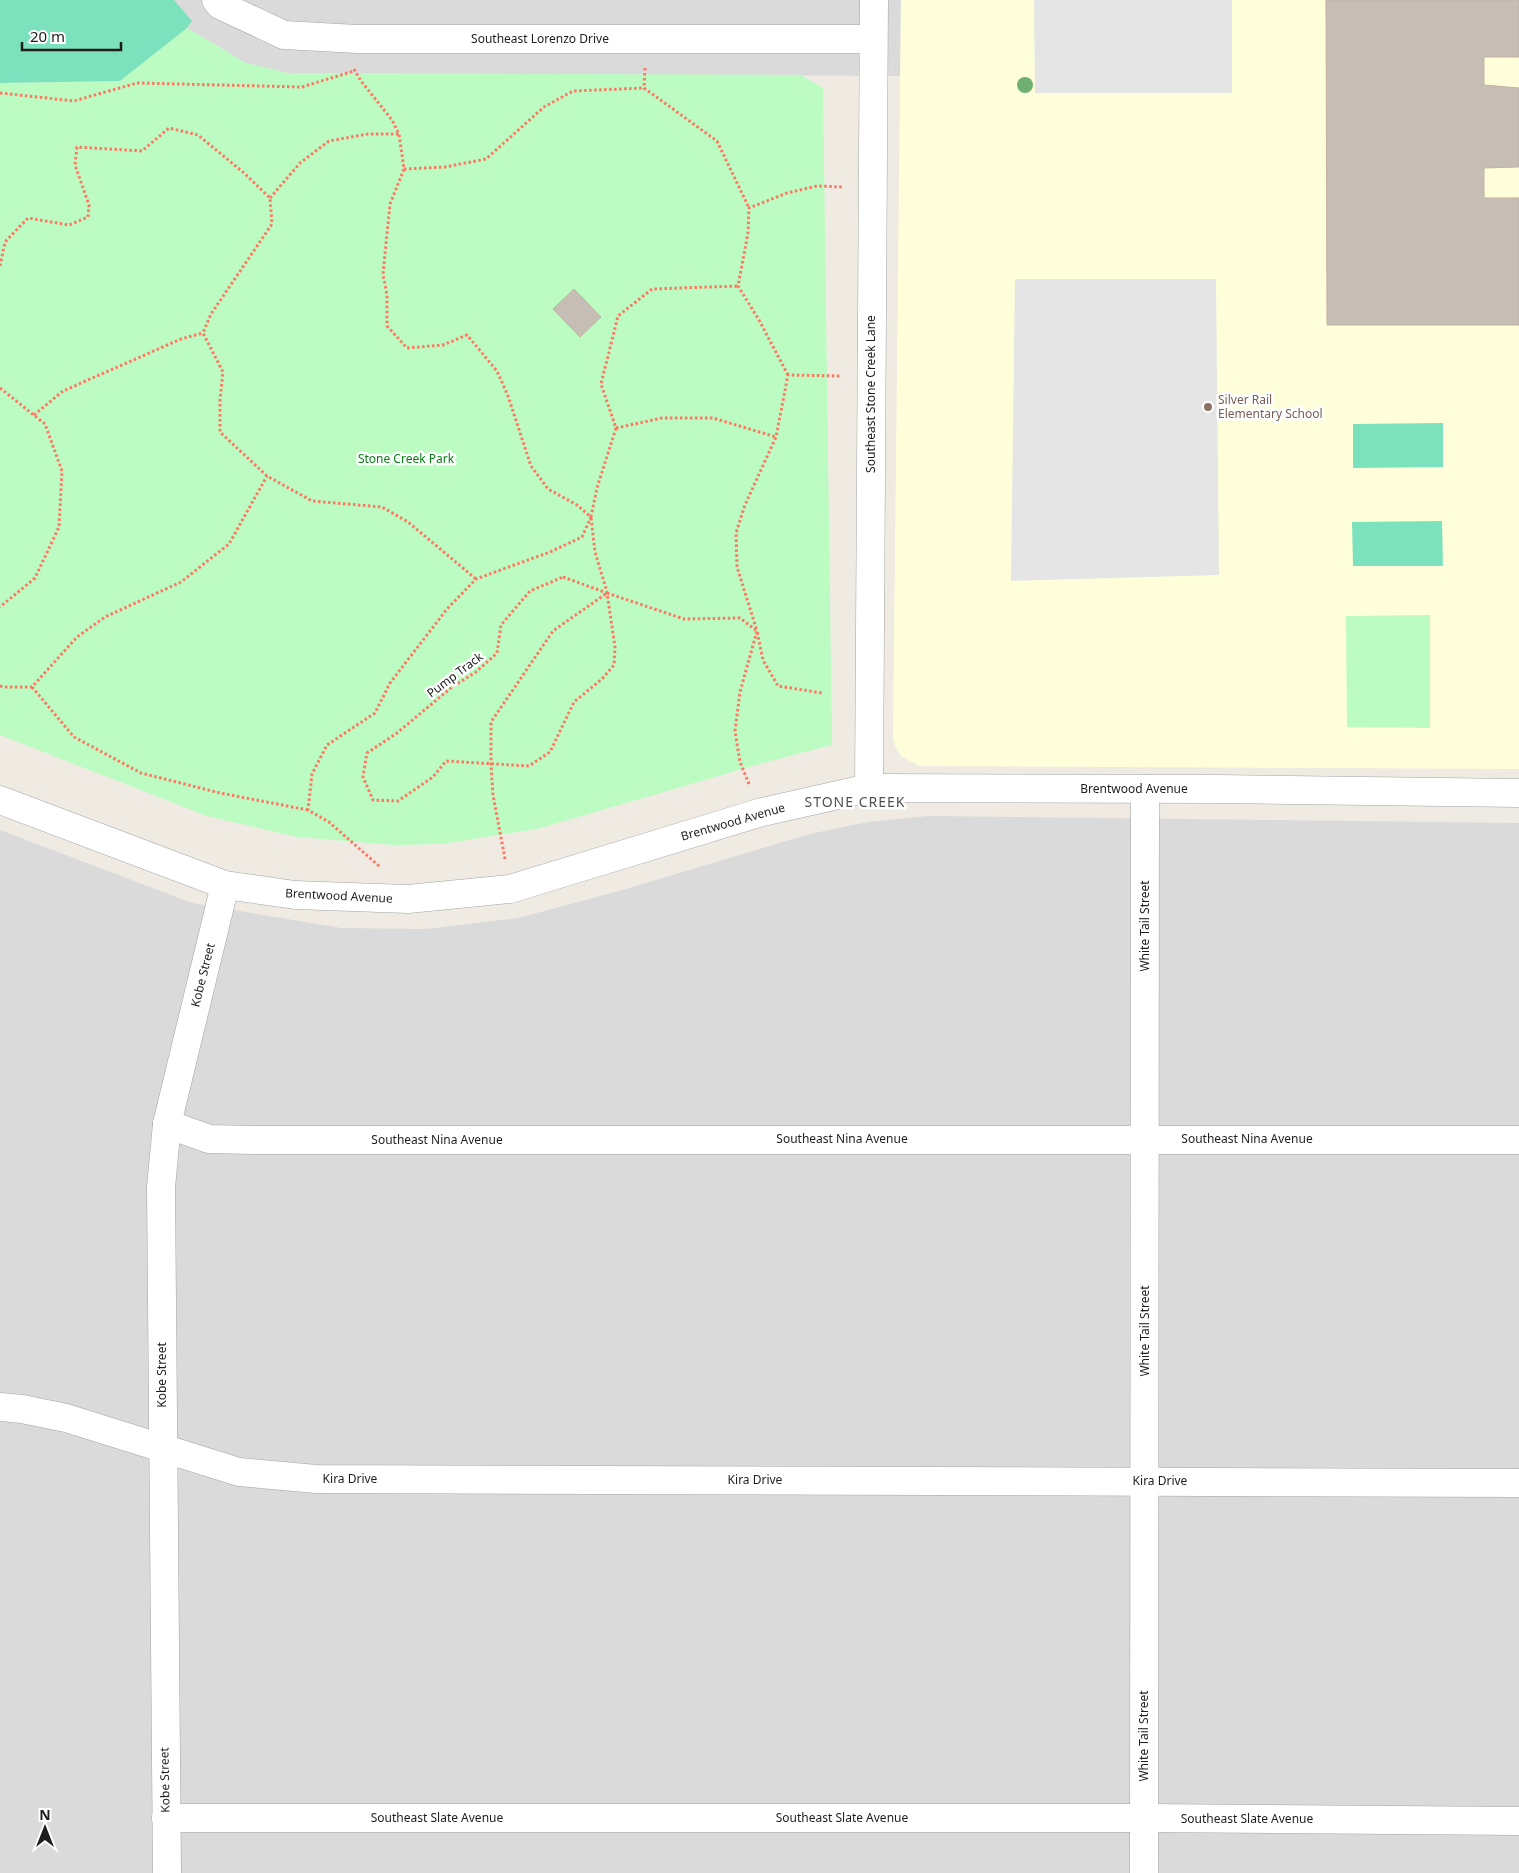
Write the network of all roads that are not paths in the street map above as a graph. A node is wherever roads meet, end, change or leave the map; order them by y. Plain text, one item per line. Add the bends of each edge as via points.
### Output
1 (216, 0) edge
2 (874, 0) edge
3 (873, 39) junction
4 (869, 788) junction
5 (1145, 789) junction
6 (1519, 792) edge
7 (0, 800) edge
8 (225, 885) junction
9 (167, 1124) junction
10 (1145, 1139) junction
11 (1519, 1140) edge
12 (0, 1407) edge
13 (162, 1450) junction
14 (1144, 1481) junction
15 (1519, 1483) edge
16 (166, 1818) junction
17 (1144, 1818) junction
18 (1519, 1821) edge
19 (167, 1873) edge
20 (1144, 1873) edge

1 - 3 street, Southeast Lorenzo Drive via 220,5 284,35 357,39
2 - 3 street, Southeast Stone Creek Lane
3 - 4 street, Southeast Stone Creek Lane
4 - 5 street, Brentwood Avenue
4 - 8 street, Brentwood Avenue via 762,812 510,890 408,899 295,895
5 - 6 street, Brentwood Avenue
5 - 10 street, White Tail Street
7 - 8 street, Brentwood Avenue
8 - 9 street, Kobe Street
9 - 10 street, Southeast Nina Avenue via 209,1139 245,1140
9 - 13 street, Kobe Street via 161,1187
10 - 11 street, Southeast Nina Avenue
10 - 14 street, White Tail Street
12 - 13 street, Kira Drive via 66,1418
13 - 14 street, Kira Drive via 239,1472 316,1479
13 - 16 street, Kobe Street
14 - 15 street, Kira Drive
14 - 17 street, White Tail Street
16 - 17 street, Southeast Slate Avenue
16 - 19 street, Kobe Street
17 - 18 street, Southeast Slate Avenue
17 - 20 street, White Tail Street

